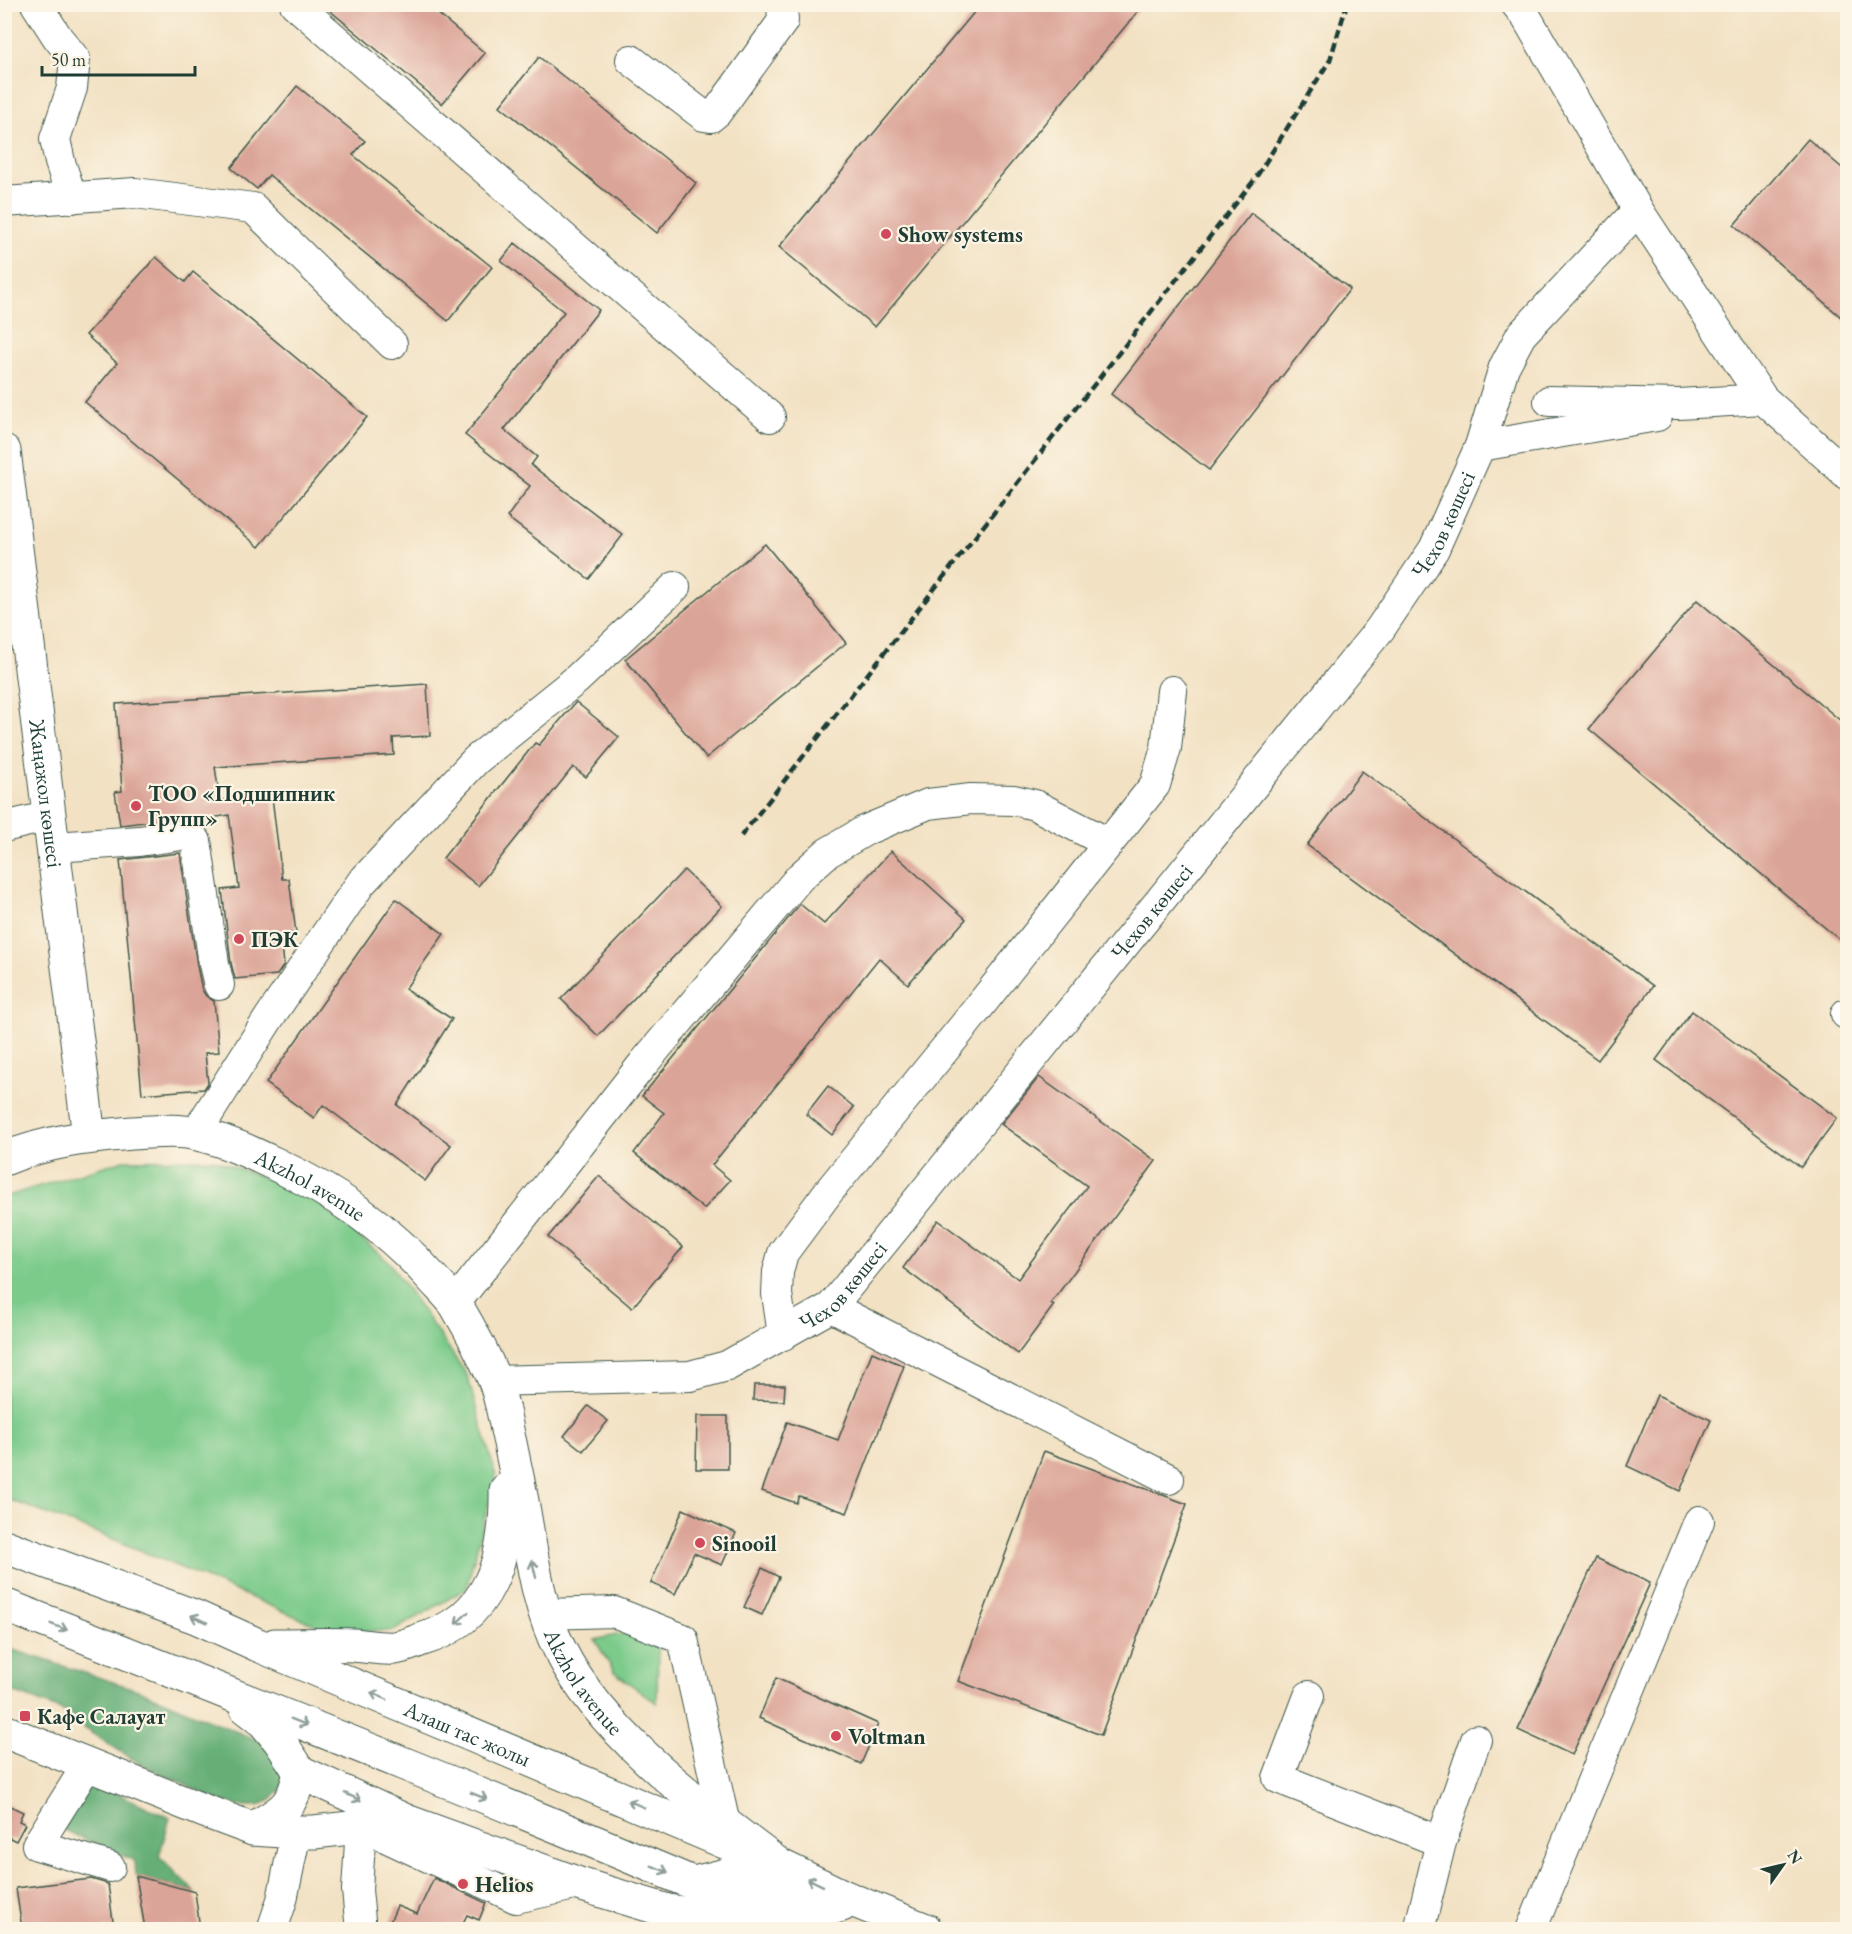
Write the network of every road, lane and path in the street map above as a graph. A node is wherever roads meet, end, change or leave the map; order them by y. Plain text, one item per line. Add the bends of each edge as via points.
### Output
1 (36, 4) edge
2 (295, 4) edge
3 (782, 4) edge
4 (1516, 4) edge
5 (631, 60) dead end
6 (72, 198) junction
7 (4, 202) edge
8 (1638, 210) junction
9 (392, 344) dead end
10 (1763, 399) junction
11 (1549, 401) dead end
12 (1679, 404) junction
13 (770, 417) dead end
14 (1480, 446) junction
15 (4, 451) edge
16 (1848, 475) edge
17 (675, 587) dead end
18 (1172, 691) dead end
19 (4, 827) edge
20 (52, 831) junction
21 (1108, 843) junction
22 (219, 985) dead end
23 (195, 1133) junction
24 (89, 1137) junction
25 (10, 1152) edge
26 (454, 1303) junction
27 (831, 1307) junction
28 (783, 1335) junction
29 (495, 1381) junction
30 (506, 1425) junction
31 (1169, 1479) dead end
32 (1699, 1521) dead end
33 (4, 1546) edge
34 (4, 1605) edge
35 (545, 1614) junction
36 (258, 1645) junction
37 (229, 1694) junction
38 (1310, 1696) dead end
39 (4, 1731) edge
40 (1476, 1740) dead end
41 (88, 1764) junction
42 (300, 1772) junction
43 (406, 1821) junction
44 (725, 1824) junction
45 (362, 1826) junction
46 (253, 1829) junction
47 (296, 1832) junction
48 (1441, 1842) junction
49 (779, 1865) junction
50 (110, 1867) dead end
51 (694, 1883) junction
52 (579, 1884) junction
53 (847, 1898) junction
54 (664, 1920) edge
55 (272, 1929) edge
56 (362, 1929) edge
57 (801, 1929) edge
58 (861, 1929) edge
59 (881, 1929) edge
60 (926, 1929) edge
61 (1419, 1929) edge
62 (1531, 1929) edge

1 - 6 lane via 75,59 72,88 55,139
2 - 13 lane
3 - 5 lane via 783,21 711,117 704,116
4 - 8 lane
6 - 7 lane
6 - 9 lane via 135,193 253,208
8 - 10 lane
8 - 14 lane, Чехов көшесі via 1521,336 1504,367
10 - 12 lane
10 - 16 lane
11 - 12 lane
12 - 14 lane via 1653,417
14 - 27 lane, Чехов көшесі via 1434,549 1380,629
15 - 20 main road, Жаңажол көшесі
17 - 23 lane via 576,680 476,760 361,883
18 - 21 lane via 1166,748 1155,785
19 - 20 lane
20 - 22 lane via 139,841 189,834 193,837
20 - 24 main road, Жаңажол көшесі
21 - 26 lane via 1035,805 1014,800 971,799 928,804 867,830 827,853 800,877 643,1064
21 - 28 lane via 783,1253 777,1294
23 - 24 main road, Akzhol avenue via 156,1131
23 - 26 main road, Akzhol avenue via 243,1148 307,1179 371,1220 412,1256
24 - 25 main road, Akzhol avenue
26 - 29 main road, Akzhol avenue
27 - 28 lane, Чехов көшесі
27 - 31 lane
28 - 29 lane, Чехов көшесі via 727,1366 690,1376
29 - 30 main road, Akzhol avenue
35 -> 30 main road, Akzhol avenue
30 -> 36 main road, Akzhol avenue via 507,1514 503,1547 494,1578 459,1622 431,1637 394,1648
32 - 62 lane
36 -> 33 main road, Алаш тас жолы via 196,1617
34 -> 37 main road
35 - 44 main road, Akzhol avenue via 560,1650 609,1721 646,1758
35 - 44 lane via 614,1612 683,1639
49 -> 36 main road, Алаш тас жолы
37 - 42 main road via 264,1722
37 -> 51 main road
38 - 48 lane via 1278,1778
39 - 41 main road
40 - 48 lane
41 - 46 main road
41 - 50 lane via 37,1845
42 -> 43 main road
42 - 46 main road via 295,1795 282,1811
43 - 45 main road
43 - 52 main road
44 - 49 main road, Akzhol avenue
45 - 47 main road
45 - 52 lane via 516,1898
45 - 56 lane via 357,1890
46 - 47 main road
47 - 55 lane
48 - 61 lane
53 -> 49 main road, Алаш тас жолы
51 - 53 main road via 726,1875 744,1876 819,1909 842,1905
51 - 57 main road
52 - 54 main road
53 - 60 main road, Алаш тас жолы
54 - 57 main road
58 - 59 main road

